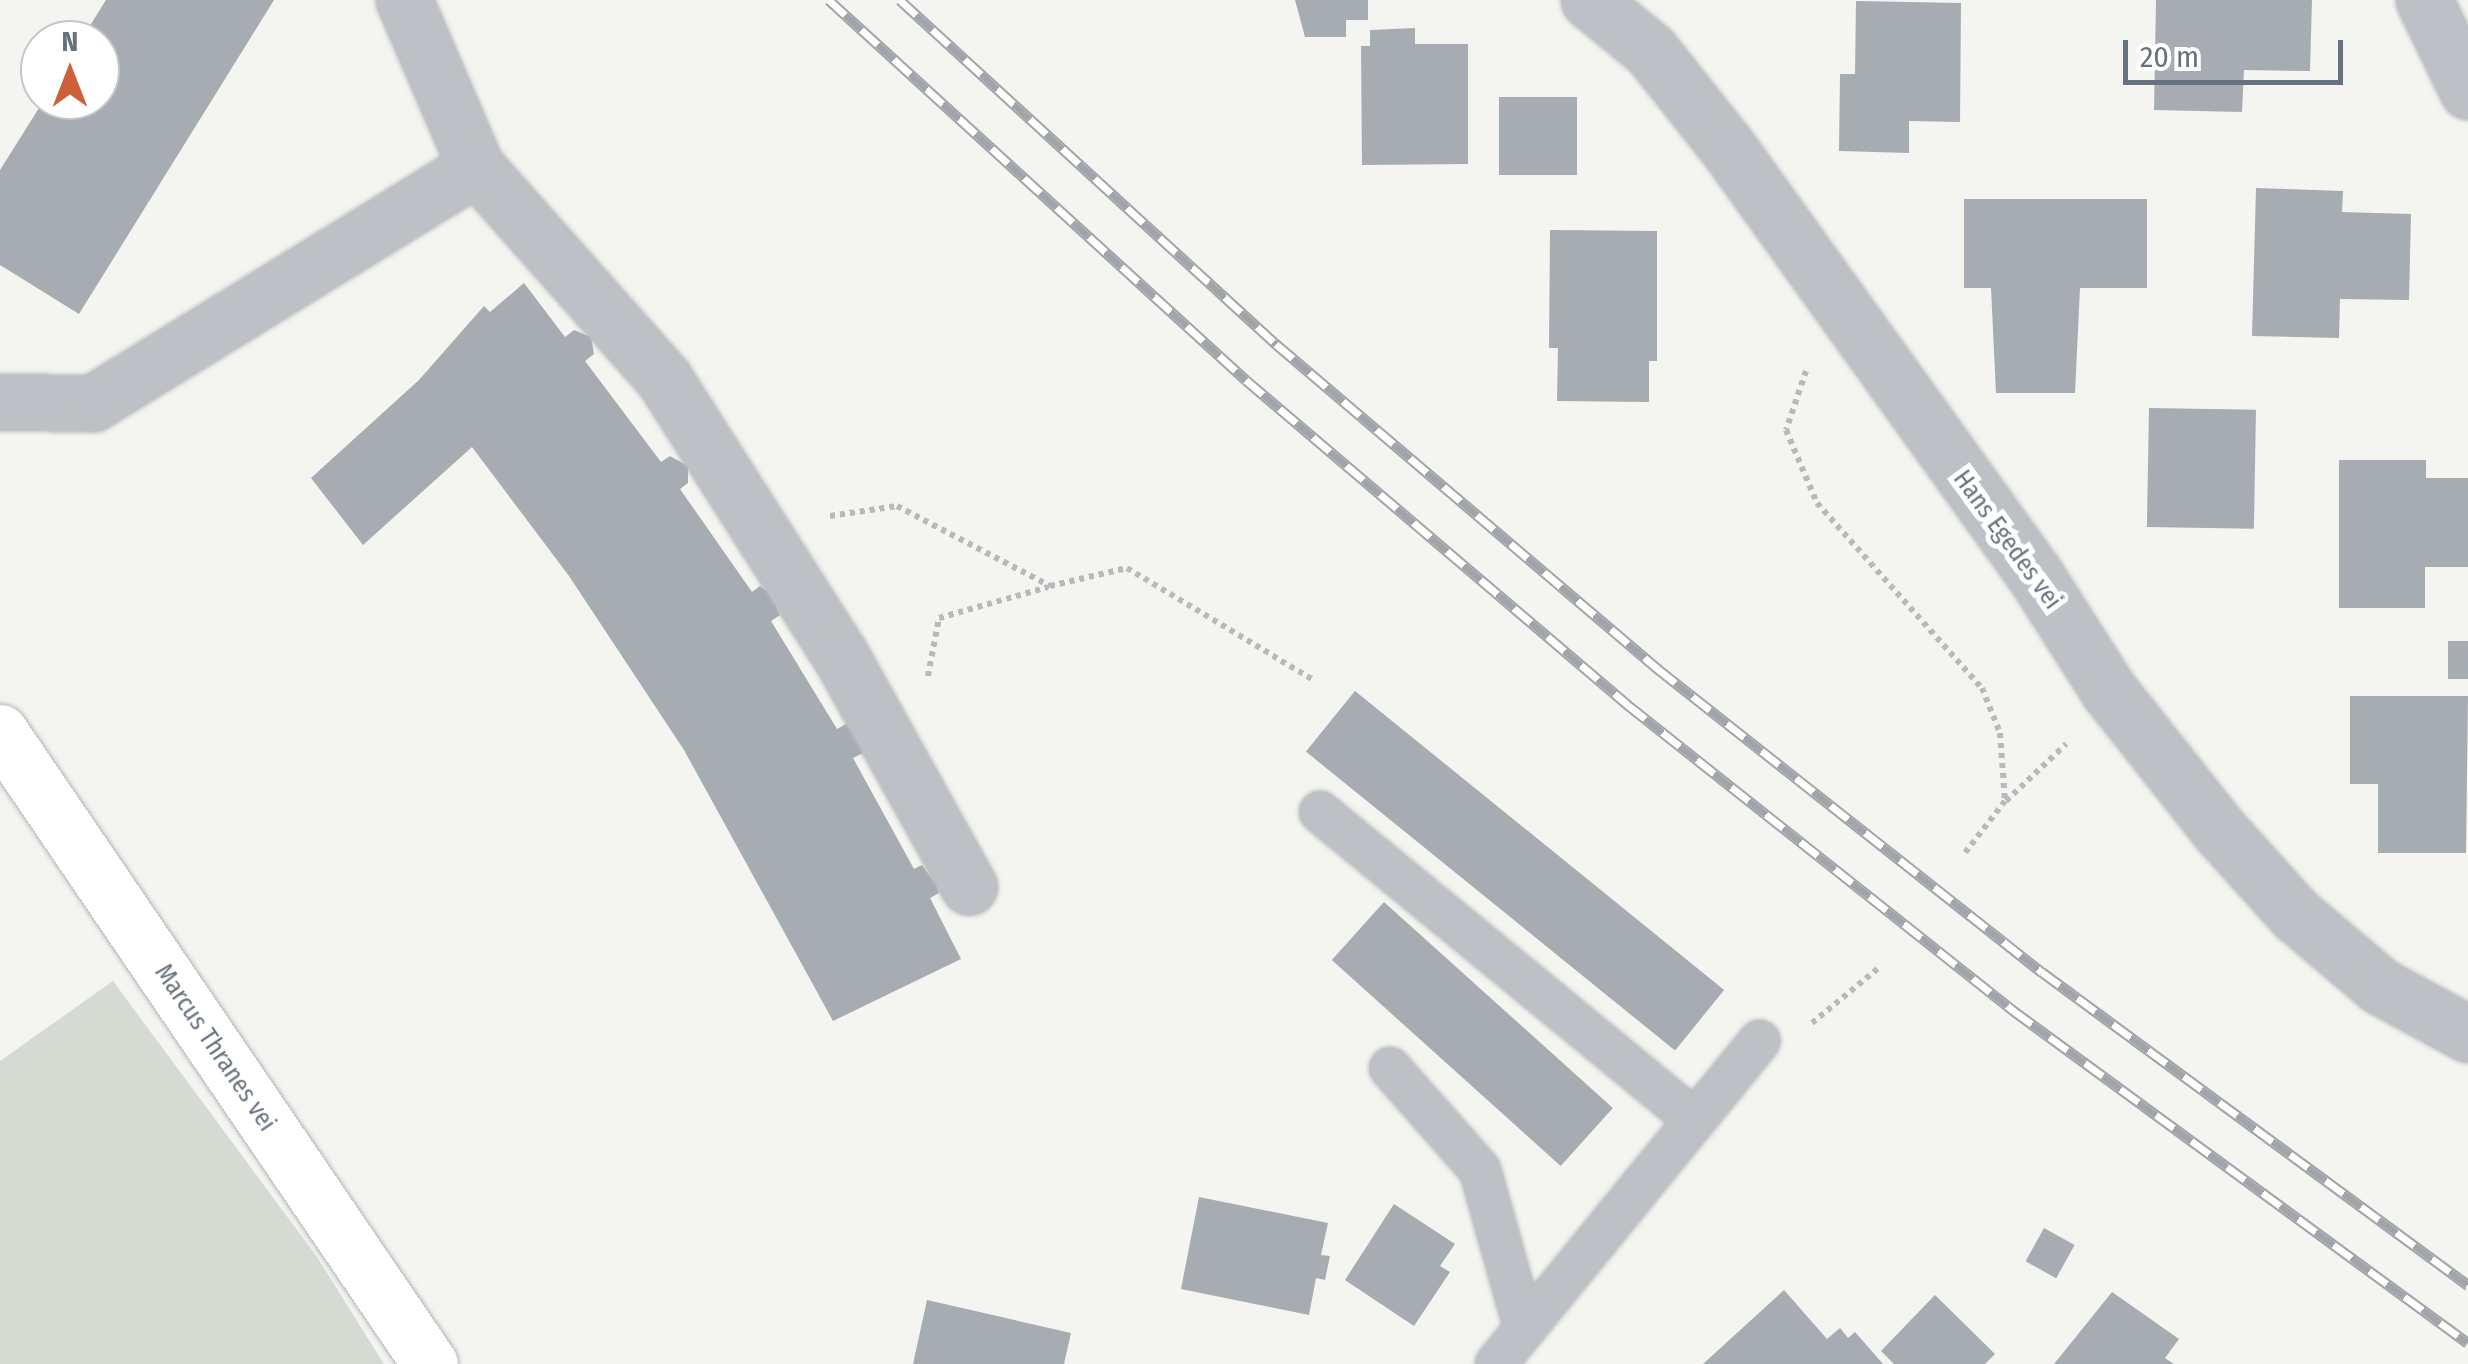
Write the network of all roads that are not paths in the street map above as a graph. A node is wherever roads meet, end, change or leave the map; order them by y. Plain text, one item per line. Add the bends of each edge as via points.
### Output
1 (404, 0) edge
2 (1589, 0) edge
3 (2424, 0) edge
4 (2468, 91) edge
5 (476, 167) junction
6 (0, 402) edge
7 (0, 732) edge
8 (1320, 812) dead end
9 (970, 887) dead end
10 (2468, 1034) edge
11 (1759, 1041) road end
12 (1390, 1068) dead end
13 (1692, 1118) junction
14 (1524, 1327) junction
15 (430, 1364) edge
16 (1496, 1364) edge

1 - 5 street
2 - 10 street, Hans Egedes vei via 1650,50 1728,148 2035,575 2109,691 2296,914 2380,986
3 - 4 street
5 - 6 street via 93,403
5 - 9 street via 664,379
7 - 15 main road, Marcus Thranes vei
8 - 13 lane
11 - 13 lane
12 - 14 lane via 1480,1170
13 - 14 lane
14 - 16 lane

